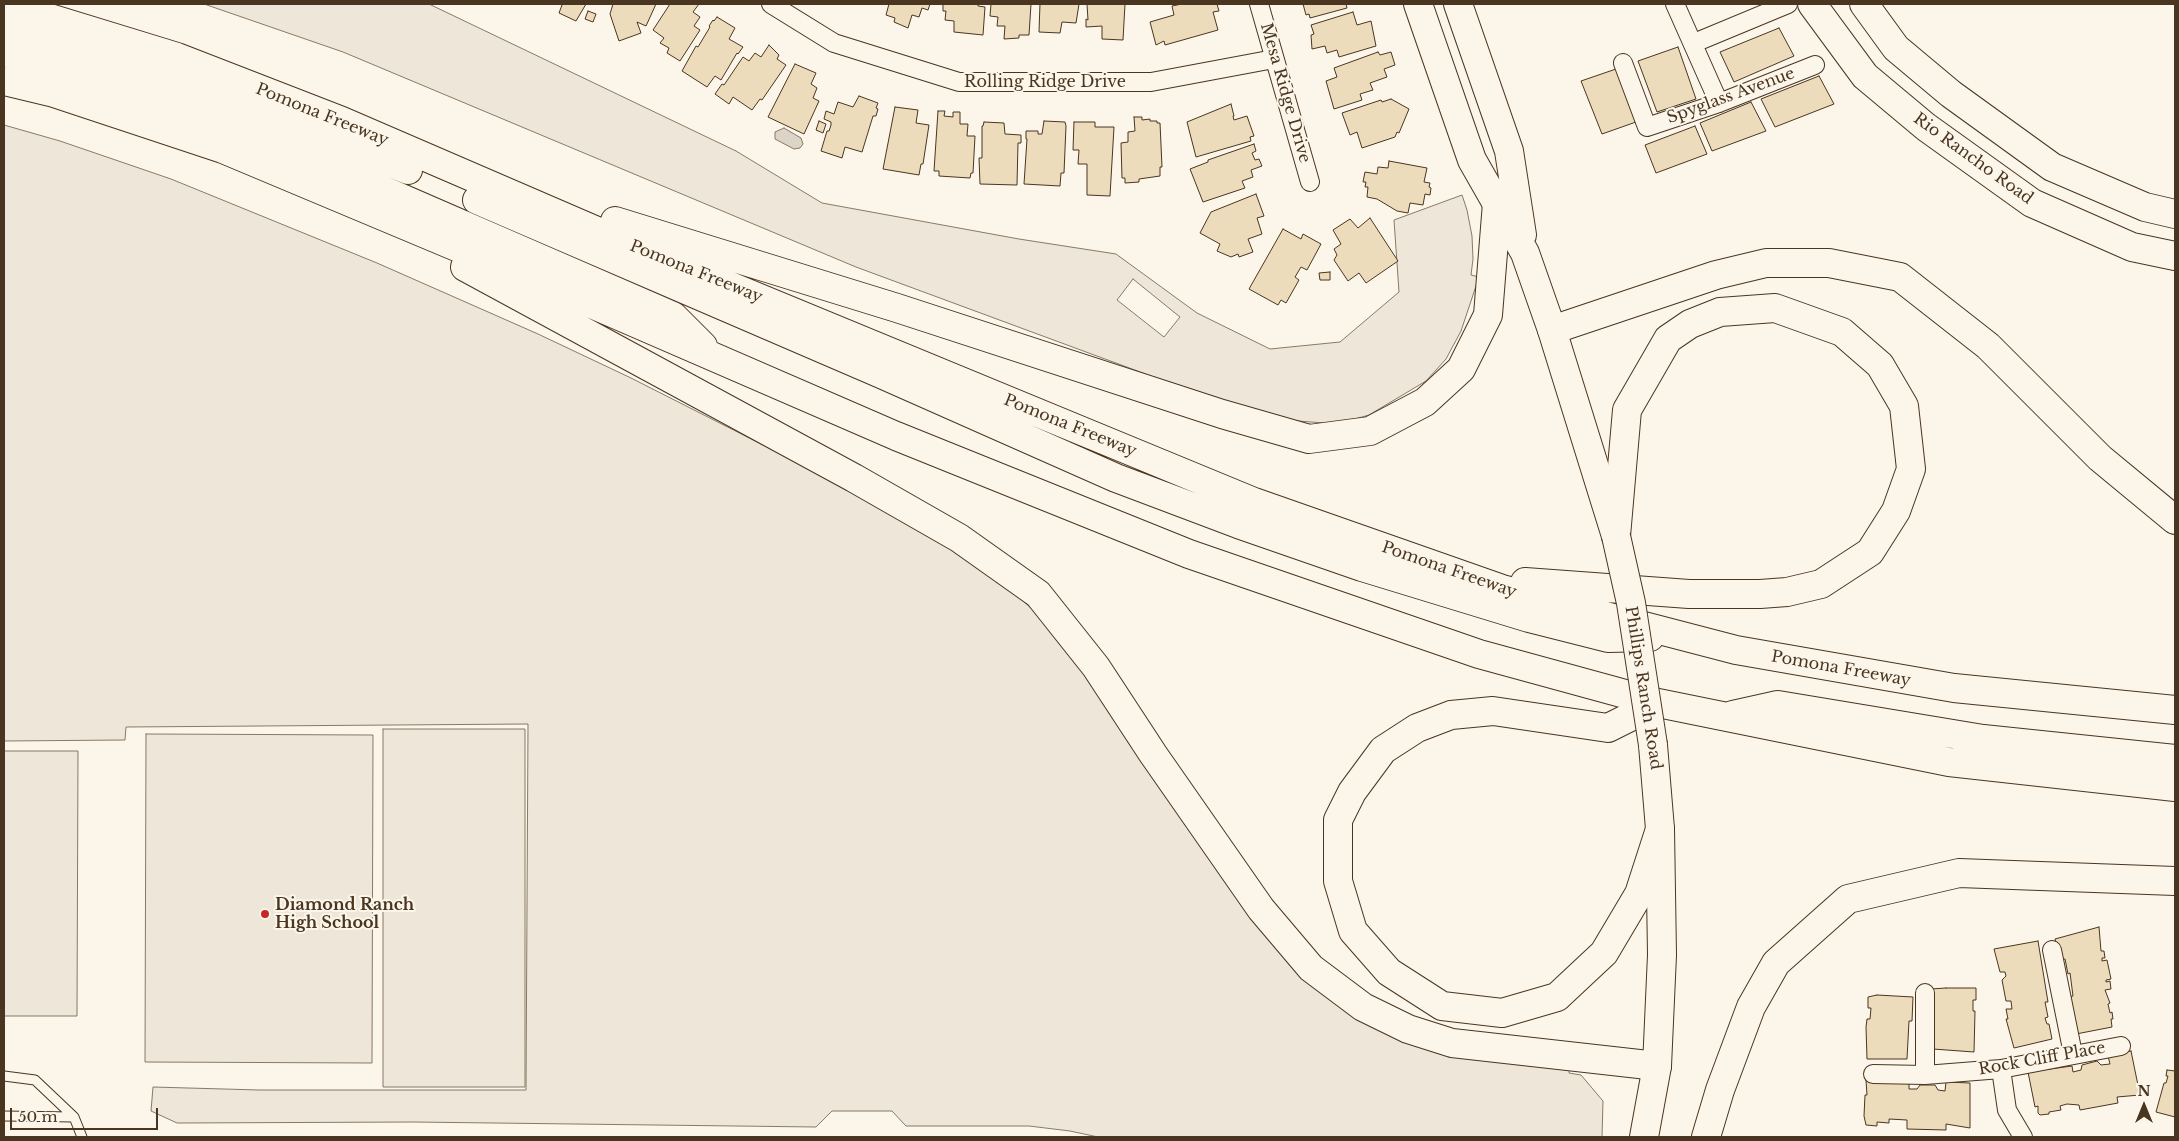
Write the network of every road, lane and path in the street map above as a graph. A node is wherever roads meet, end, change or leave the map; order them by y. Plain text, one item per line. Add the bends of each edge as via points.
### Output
1 (4, 4) edge
2 (770, 4) edge
3 (1259, 4) edge
4 (1418, 4) edge
5 (1458, 4) edge
6 (1675, 4) edge
7 (1788, 4) edge
8 (1812, 4) edge
9 (1864, 4) edge
10 (4, 29) edge
11 (1694, 43) junction
12 (4, 52) edge
13 (1274, 59) junction
14 (1623, 63) dead end
15 (1815, 65) dead end
16 (4, 80) edge
17 (1719, 103) junction
18 (473, 178) junction
19 (1310, 182) dead end
20 (339, 198) junction
21 (1497, 203) junction
22 (2175, 214) edge
23 (1525, 253) junction
24 (2175, 256) edge
25 (1552, 330) junction
26 (713, 356) junction
27 (2175, 520) edge
28 (1616, 536) junction
29 (1470, 578) junction
30 (1682, 636) junction
31 (1658, 703) junction
32 (2175, 710) edge
33 (1724, 717) junction
34 (2175, 759) edge
35 (2175, 787) edge
36 (1660, 829) junction
37 (2175, 881) edge
38 (2052, 950) dead end
39 (1925, 993) dead end
40 (2120, 1046) dead end
41 (2073, 1054) junction
42 (1658, 1066) junction
43 (2001, 1069) junction
44 (1873, 1074) dead end
45 (1925, 1075) junction
46 (4, 1076) edge
47 (4, 1116) edge
48 (74, 1117) junction
49 (82, 1137) edge
50 (1644, 1137) edge
51 (1706, 1137) edge
52 (2023, 1137) edge

1 - 18 main road, Pomona Freeway via 178,58 342,121
2 - 13 street, Rolling Ridge Drive via 834,43 959,82 1151,82
3 - 13 street, Mesa Ridge Drive
4 - 21 main road, Phillips Ranch Road via 1472,160
5 - 23 main road, Phillips Ranch Road via 1509,151
6 - 11 street
7 - 11 street
8 - 24 main road, Rio Rancho Road via 1866,76 1926,127 2032,203 2132,247
9 - 22 main road via 1896,48 1951,94 2052,167 2145,207
10 - 30 main road via 232,98 394,164 1116,478 1238,524 1529,618 1608,638
11 - 17 street
12 - 26 main road via 120,86 245,130 673,316
13 - 19 street, Mesa Ridge Drive
14 - 17 street, Spyglass Avenue via 1647,127
15 - 17 street, Spyglass Avenue
16 - 20 main road via 54,93 223,149
18 - 21 main road via 1309,439 1370,431 1425,402 1461,369 1488,315
18 - 29 main road, Pomona Freeway via 1254,502
20 - 26 main road
20 - 42 main road via 854,478 959,538 1038,594 1096,666 1261,909 1312,968 1363,1007 1408,1029 1452,1043
21 - 23 main road, Phillips Ranch Road
23 - 25 main road, Phillips Ranch Road
25 - 27 main road via 1716,274 1766,263 1829,263 1900,278 1988,346 2100,458
25 - 28 main road, Phillips Ranch Road
26 - 31 main road via 896,436 1189,554 1480,654
28 - 29 main road via 1627,410 1668,339 1690,324 1720,312 1775,308 1842,332 1880,365 1904,406 1911,469 1896,511 1870,552 1821,584 1787,592 1688,594
28 - 36 main road, Phillips Ranch Road, bridge via 1653,745
29 - 30 main road, Pomona Freeway
30 - 32 main road, Pomona Freeway via 1736,650 1954,688
31 - 33 main road
31 - 36 main road via 1608,728 1493,711 1451,715 1417,728 1382,750 1352,792 1338,820 1338,881 1353,931 1389,972 1442,1006 1502,1013 1557,997 1604,953 1639,894
33 - 34 main road via 1778,705 1983,739
33 - 35 main road via 1949,762
36 - 42 main road, Phillips Ranch Road via 1662,955
37 - 51 main road via 1958,873 1848,899 1776,963 1751,1007
38 - 41 street
39 - 45 street
40 - 41 street, Rock Cliff Place
41 - 43 street, Rock Cliff Place
42 - 50 main road, Phillips Ranch Road
43 - 45 street, Rock Cliff Place
43 - 52 street via 2007,1110
44 - 45 street, Rock Cliff Place
46 - 48 lane via 34,1080
47 - 48 lane
48 - 49 lane

